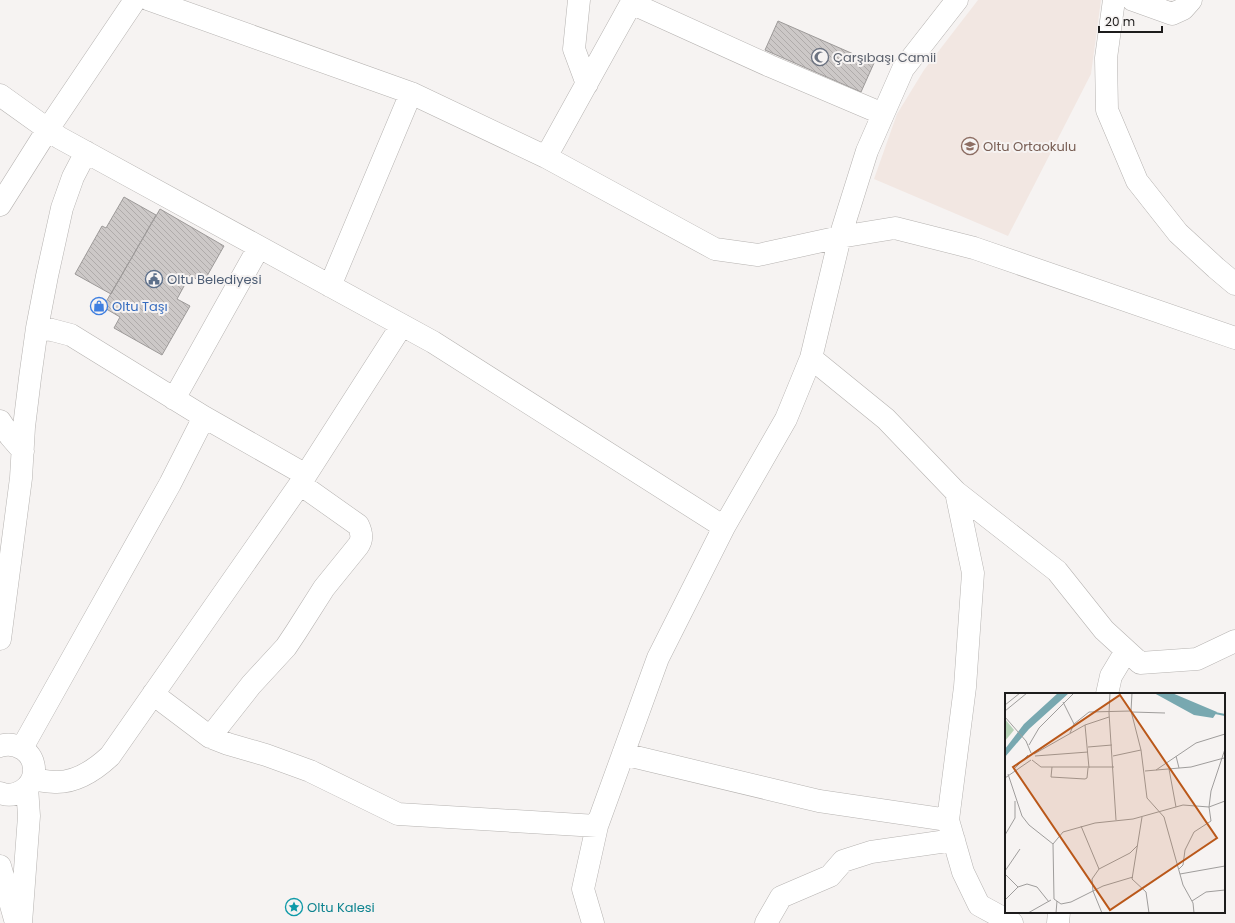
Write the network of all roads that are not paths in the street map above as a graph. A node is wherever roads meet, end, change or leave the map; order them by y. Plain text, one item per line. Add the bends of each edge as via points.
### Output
1 (135, 0) edge
2 (150, 0) edge
3 (579, 0) edge
4 (957, 0) edge
5 (1114, 0) edge
6 (1133, 0) edge
7 (1191, 0) edge
8 (632, 2) edge
9 (587, 84) junction
10 (411, 93) junction
11 (0, 95) edge
12 (883, 114) junction
13 (48, 129) junction
14 (86, 152) junction
15 (546, 157) junction
16 (0, 205) edge
17 (840, 238) junction
18 (259, 247) junction
19 (1235, 284) edge
20 (330, 286) junction
21 (402, 325) junction
22 (37, 328) junction
23 (1235, 338) edge
24 (811, 358) junction
25 (174, 399) junction
26 (204, 417) junction
27 (0, 421) edge
28 (23, 451) junction
29 (303, 480) junction
30 (956, 492) junction
31 (724, 527) junction
32 (0, 640) edge
33 (1235, 641) edge
34 (1126, 651) junction
35 (1107, 693) edge
36 (153, 694) junction
37 (210, 737) junction
38 (0, 746) edge
39 (22, 748) junction
40 (623, 754) junction
41 (29, 783) junction
42 (0, 793) edge
43 (597, 826) junction
44 (951, 830) junction
45 (0, 866) edge
46 (1060, 913) edge
47 (16, 923) edge
48 (21, 923) edge
49 (593, 923) edge
50 (766, 923) edge
51 (1012, 923) edge
52 (1058, 923) edge

1 - 13 street
2 - 10 street
3 - 9 street via 574,50
4 - 12 street via 903,69
5 - 19 street via 1106,58 1107,110 1137,181 1178,233
6 - 7 street via 1172,14 1183,9
8 - 9 street
8 - 12 street via 770,66
9 - 15 street
10 - 15 street
10 - 20 street
11 - 13 street
12 - 17 street via 867,151
13 - 14 street
13 - 16 street
14 - 18 street
14 - 22 street via 73,177 62,208
15 - 17 street via 715,249 758,255
17 - 23 street via 895,228 974,248
17 - 24 street
18 - 20 street
18 - 25 street
20 - 21 street
21 - 29 street
21 - 31 street via 433,342
22 - 25 street via 71,335
22 - 28 street
24 - 30 street via 886,419
24 - 31 street via 786,419
25 - 26 street
26 - 29 street
26 - 39 street via 170,484
27 - 28 street
28 - 32 street
29 - 36 street
29 - 37 street via 358,525 361,530 361,542 324,588 286,647 251,685
30 - 34 street via 1057,571 1104,630
30 - 44 street via 973,573
31 - 40 street via 658,658
33 - 34 street via 1197,659 1140,663
34 - 35 street via 1111,676
36 - 37 street
36 - 41 street via 101,765 68,780
37 - 43 street via 310,771 398,814
38 - 39 street via 6,744
39 - 41 street via 33,762 34,771
40 - 43 street
40 - 44 street
41 - 42 street via 20,792 11,795
41 - 48 street
43 - 49 street via 583,889
44 - 50 street via 843,861 830,876 781,897
44 - 51 street via 963,872 979,906
45 - 47 street
46 - 52 street

